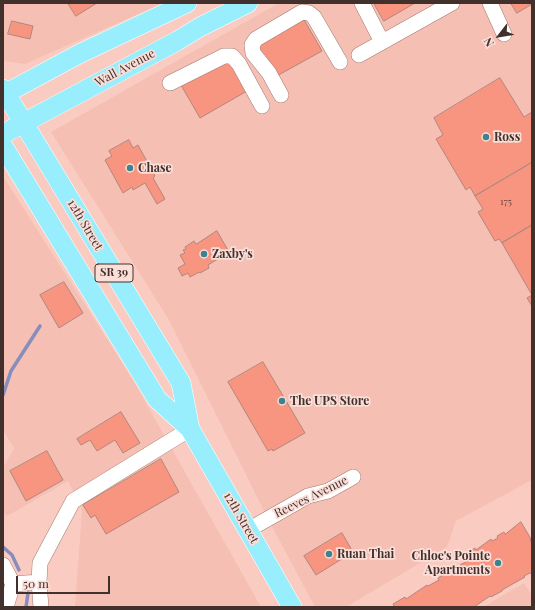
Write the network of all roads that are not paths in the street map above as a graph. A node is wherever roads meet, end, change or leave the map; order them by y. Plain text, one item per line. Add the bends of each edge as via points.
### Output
1 (187, 3) edge
2 (248, 3) edge
3 (362, 3) edge
4 (452, 3) edge
5 (490, 3) edge
6 (504, 34) dead end
7 (382, 42) junction
8 (359, 55) dead end
9 (340, 62) dead end
10 (170, 83) dead end
11 (4, 92) edge
12 (281, 95) dead end
13 (262, 106) dead end
14 (24, 123) junction
15 (3, 134) edge
16 (3, 146) edge
17 (190, 429) junction
18 (353, 477) dead end
19 (248, 530) junction
20 (3, 565) edge
21 (39, 582) junction
22 (13, 584) junction
23 (6, 607) edge
24 (41, 607) edge
25 (292, 607) edge

1 - 11 main road
2 - 14 main road, Wall Avenue
3 - 7 street
4 - 7 street
5 - 6 street
7 - 8 street
9 - 12 street via 314,17 302,12 256,39 252,45 253,53 269,73
10 - 13 street via 224,56 232,56
11 - 14 main road, 12th Street / SR 39
14 - 15 main road, Wall Avenue
14 - 17 main road, 12th Street / SR 39 via 181,383
16 - 17 main road, 12th Street / SR 39 via 157,399
17 - 19 main road, 12th Street / SR 39
17 - 21 street via 73,500 40,563
18 - 19 street, Reeves Avenue via 328,491 308,496
19 - 25 main road, 12th Street / SR 39
20 - 22 street
21 - 22 street
21 - 24 street
22 - 23 street

